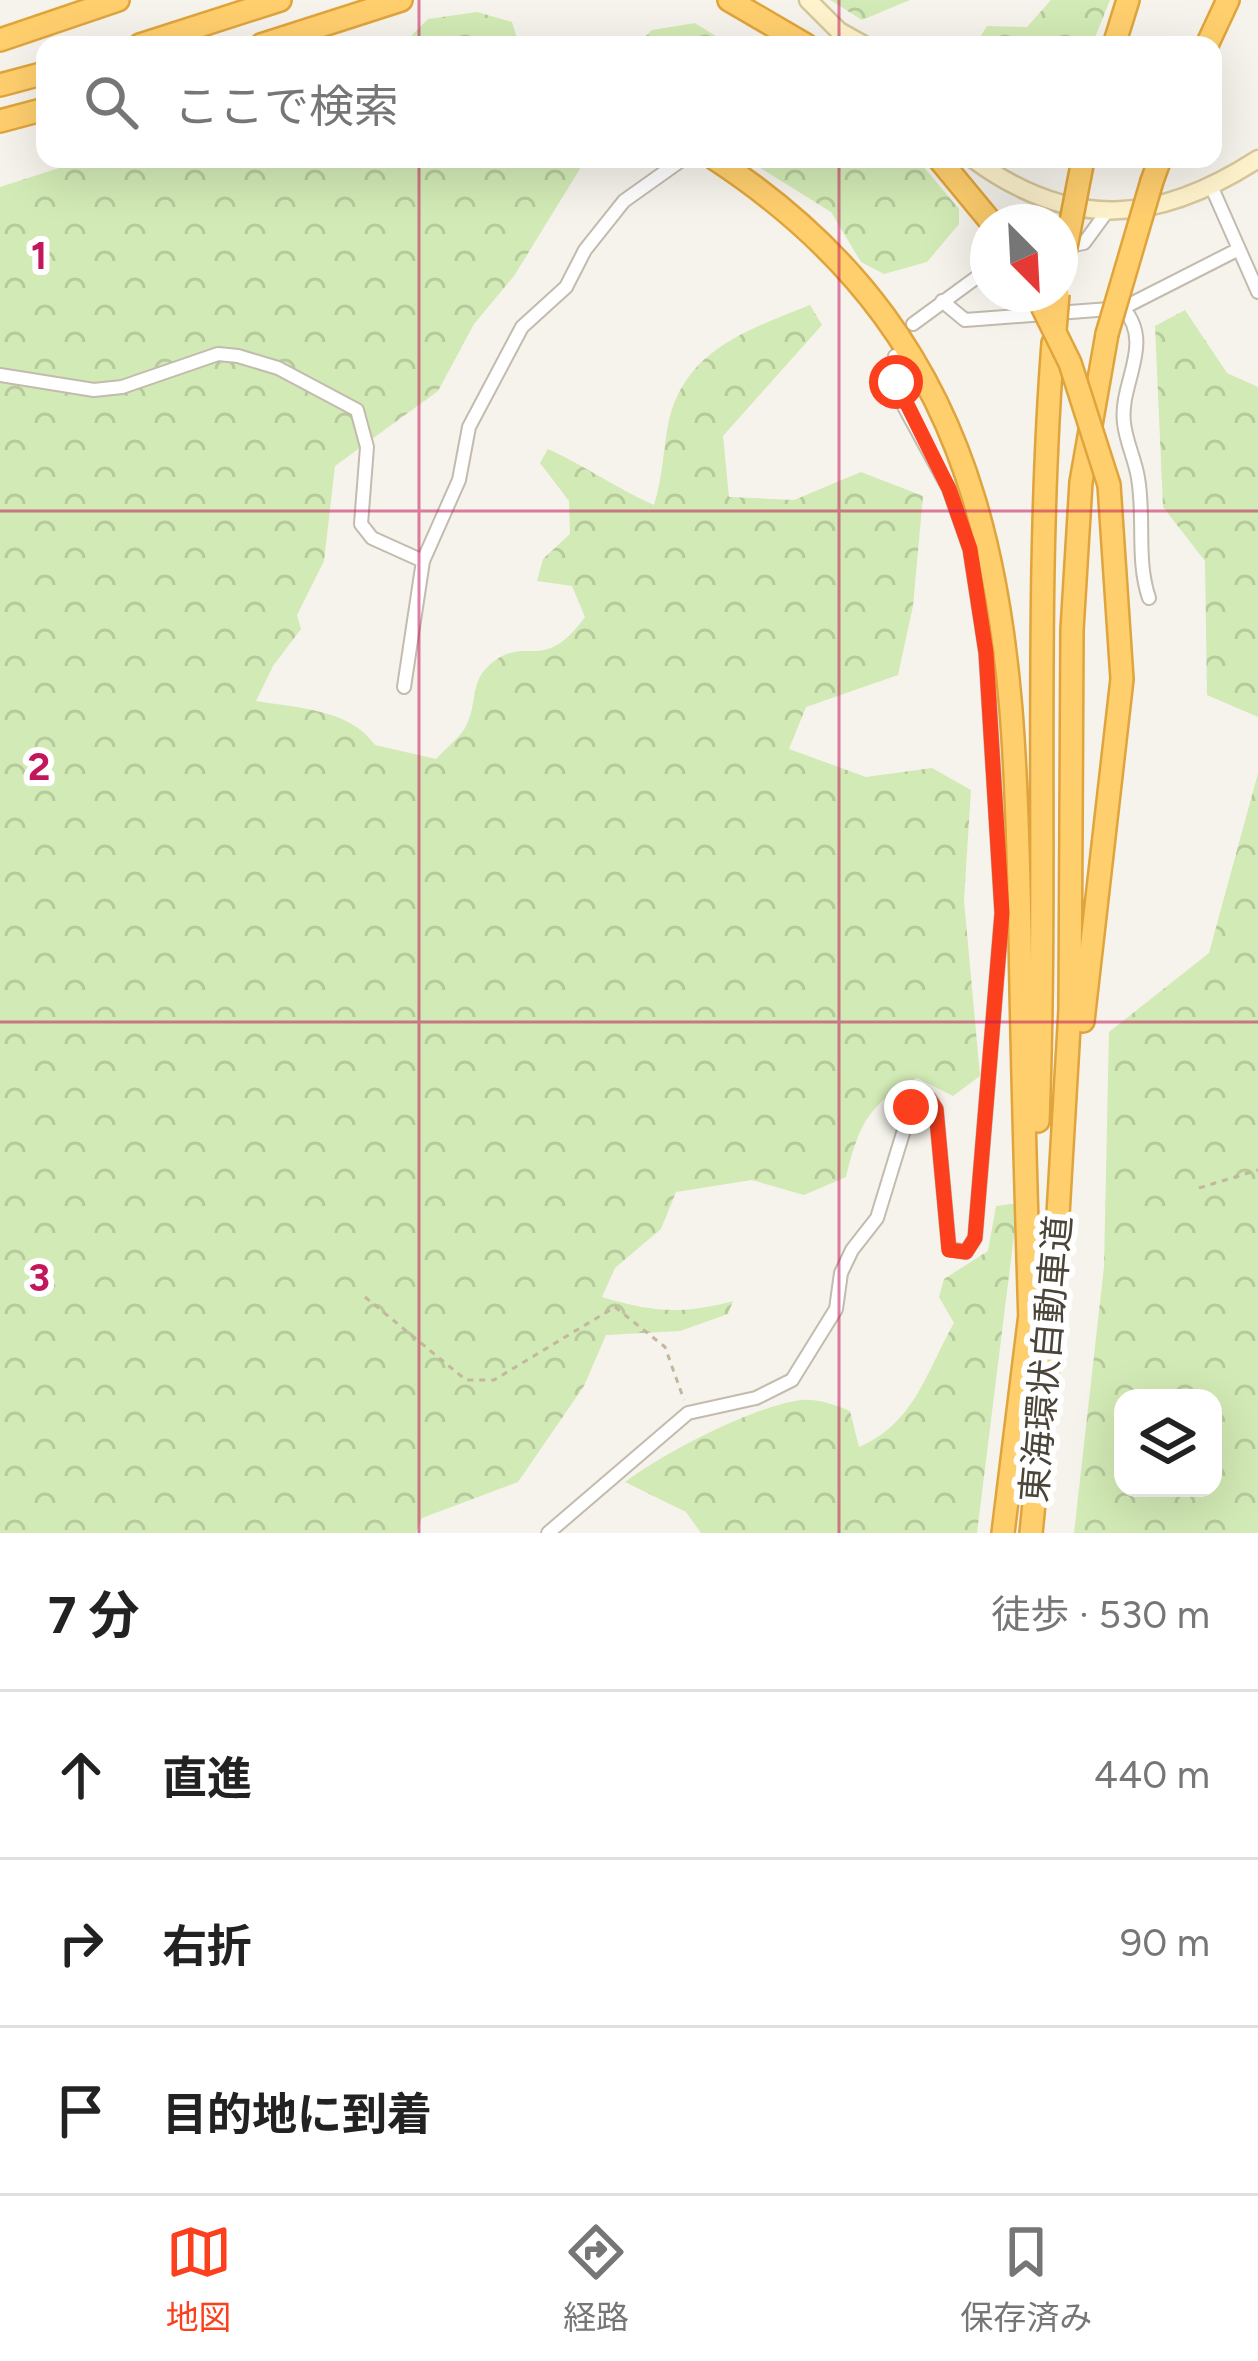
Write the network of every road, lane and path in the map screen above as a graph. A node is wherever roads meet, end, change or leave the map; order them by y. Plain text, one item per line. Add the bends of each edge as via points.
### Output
1 (118, 0) edge
2 (280, 0) edge
3 (401, 0) edge
4 (729, 0) edge
5 (808, 0) edge
6 (1128, 0) edge
7 (1228, 0) edge
8 (168, 36) edge
9 (291, 36) edge
10 (791, 36) edge
11 (833, 36) edge
12 (1117, 36) edge
13 (1211, 36) edge
14 (0, 40) edge
15 (36, 76) edge
16 (0, 86) edge
17 (36, 112) edge
18 (36, 122) edge
19 (0, 125) edge
20 (1258, 158) edge
21 (670, 168) edge
22 (728, 168) edge
23 (947, 168) edge
24 (989, 168) edge
25 (1082, 168) edge
26 (1156, 168) edge
27 (1212, 188) junction
28 (977, 204) edge
29 (1075, 204) edge
30 (1106, 213) junction
31 (1078, 244) edge
32 (1238, 250) junction
33 (970, 281) edge
34 (1258, 292) edge
35 (943, 301) junction
36 (1123, 308) junction
37 (1045, 312) edge
38 (1056, 312) edge
39 (913, 324) dead end
40 (896, 356) dead end
41 (0, 375) edge
42 (423, 561) junction
43 (1149, 598) dead end
44 (404, 687) dead end
45 (1258, 1170) edge
46 (1061, 1186) junction
47 (1199, 1188) dead end
48 (364, 1297) dead end
49 (1030, 1324) junction
50 (688, 1413) junction
51 (548, 1533) edge
52 (1004, 1533) edge
53 (1030, 1533) edge

1 - 14 highway
2 - 8 highway
3 - 9 highway
4 - 10 highway
5 - 11 street
6 - 12 highway
7 - 13 highway
15 - 16 highway
17 - 19 highway
18 - 19 highway
20 - 27 street
21 - 42 street via 624,201 566,287 522,327 469,427 459,480
22 - 49 highway via 775,201 872,296 911,354 965,469 999,589 1017,767
23 - 28 highway
24 - 30 street via 1037,196
25 - 29 highway, bridge
26 - 46 highway, bridge via 1107,334 1078,524
27 - 30 street
27 - 32 street
30 - 31 street
32 - 34 street
32 - 36 street
33 - 35 street
35 - 36 street via 965,320
35 - 39 street
36 - 43 street via 1136,322 1138,344 1123,421 1138,476
37 - 46 highway, bridge via 1109,484 1122,679 1077,1116
38 - 49 highway, bridge via 1043,473 1044,958
40 - 50 street via 902,401 970,549 986,653 1002,913 975,1238 966,1252 949,1250 929,1099 911,1107 877,1218 852,1250 836,1310 792,1379 756,1398
41 - 42 street via 94,390 218,354 278,368 357,410 368,447 362,524 373,538
42 - 44 street
45 - 47 path
46 - 53 highway, 東海環状自動車道
48 - 50 path via 466,1380 494,1379 615,1307 665,1347
49 - 52 highway, 東海環状自動車道
50 - 51 street

